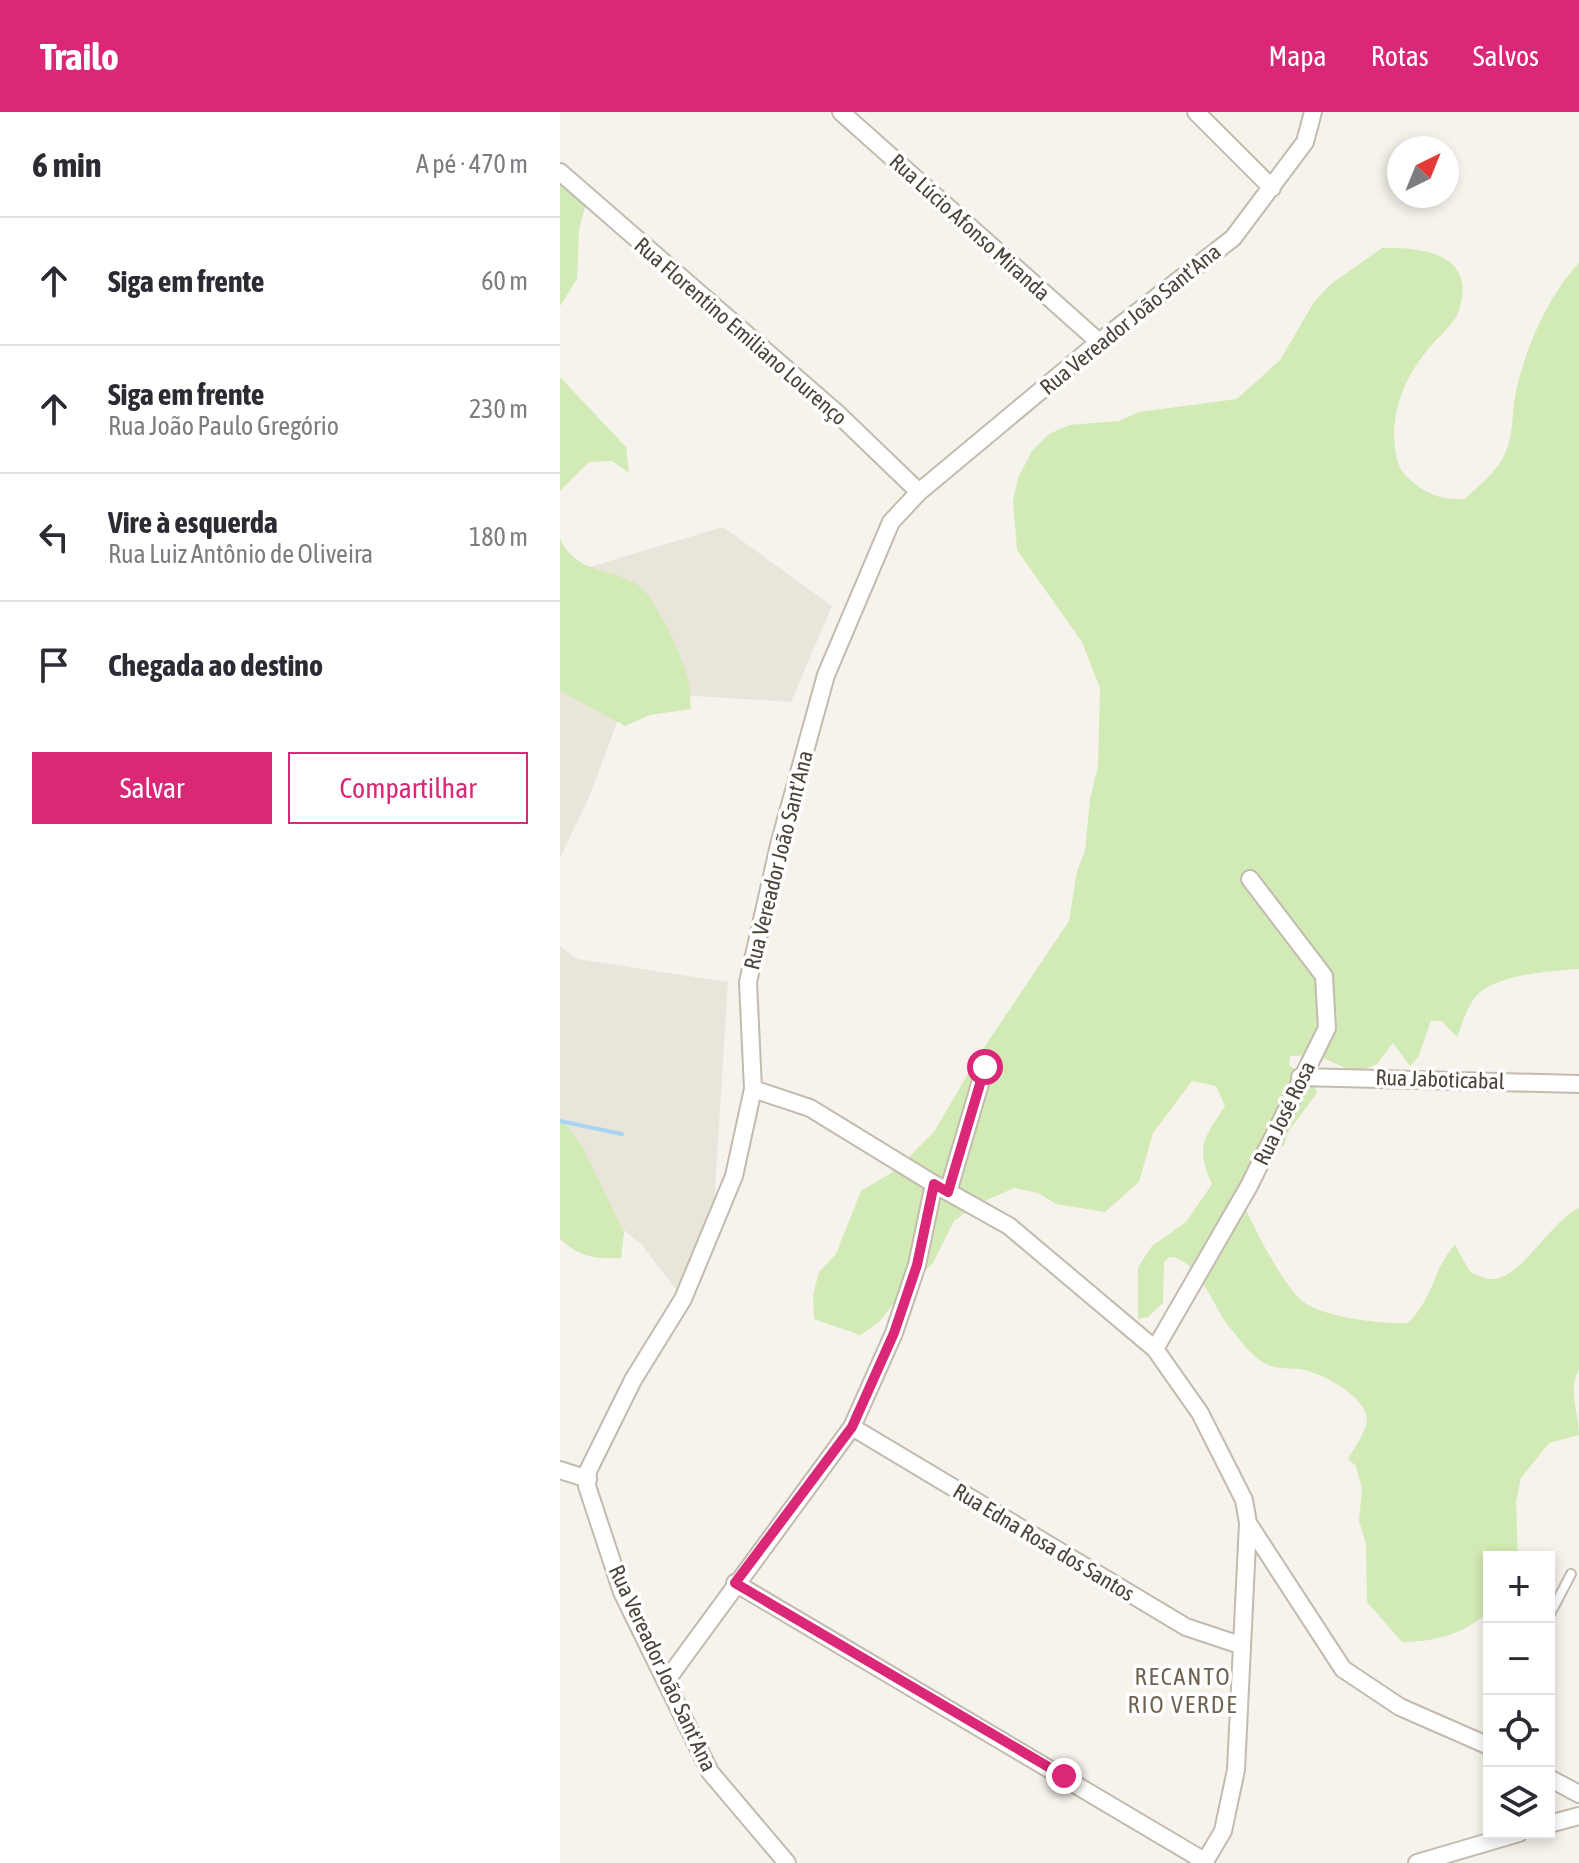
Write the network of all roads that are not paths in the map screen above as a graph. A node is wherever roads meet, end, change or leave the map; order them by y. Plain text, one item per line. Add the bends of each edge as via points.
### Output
1 (841, 112) edge
2 (1196, 112) edge
3 (1313, 112) edge
4 (560, 172) edge
5 (1272, 188) junction
6 (1099, 342) junction
7 (919, 492) junction
8 (1250, 879) dead end
9 (985, 1067) dead end
10 (1300, 1077) junction
11 (1579, 1084) edge
12 (753, 1089) junction
13 (941, 1188) junction
14 (1155, 1349) junction
15 (852, 1427) junction
16 (560, 1470) edge
17 (588, 1479) junction
18 (1248, 1523) junction
19 (1571, 1574) dead end
20 (735, 1583) junction
21 (1555, 1605) edge
22 (1240, 1645) junction
23 (666, 1681) junction
24 (1483, 1738) edge
25 (1555, 1781) edge
26 (1579, 1794) edge
27 (1579, 1816) edge
28 (1555, 1822) edge
29 (1499, 1839) edge
30 (1205, 1862) edge
31 (787, 1863) edge
32 (1417, 1863) edge

1 - 6 street, Rua Lúcio Afonso Miranda
2 - 5 street
3 - 5 street, Rua Vereador João Sant'Ana via 1305,142
4 - 7 street, Rua Florentino Emiliano Lourenço via 838,414
5 - 6 street, Rua Vereador João Sant'Ana via 1233,238
6 - 7 street, Rua Vereador João Sant'Ana
7 - 12 street, Rua Vereador João Sant'Ana via 891,522 826,675 748,982
8 - 10 street, Rua José Rosa via 1324,976 1327,1028
9 - 13 street
10 - 11 street, Rua Jaboticabal
10 - 14 street, Rua José Rosa via 1249,1186
12 - 13 street via 810,1108
12 - 17 street, Rua Vereador João Sant'Ana via 734,1176 701,1258 683,1299 633,1380
13 - 14 street via 1009,1226
13 - 15 street via 894,1333
14 - 18 street via 1200,1413 1244,1500
15 - 20 street
15 - 22 street, Rua Edna Rosa dos Santos via 1186,1627
16 - 17 street
17 - 23 street, Rua Vereador João Sant'Ana via 622,1592
18 - 22 street
18 - 24 street via 1343,1669 1400,1707
19 - 21 lane
20 - 23 street
20 - 30 street
22 - 30 street via 1236,1770 1223,1831
23 - 31 street, Rua Vereador João Sant'Ana via 710,1772
25 - 26 street
27 - 28 street
29 - 32 street

